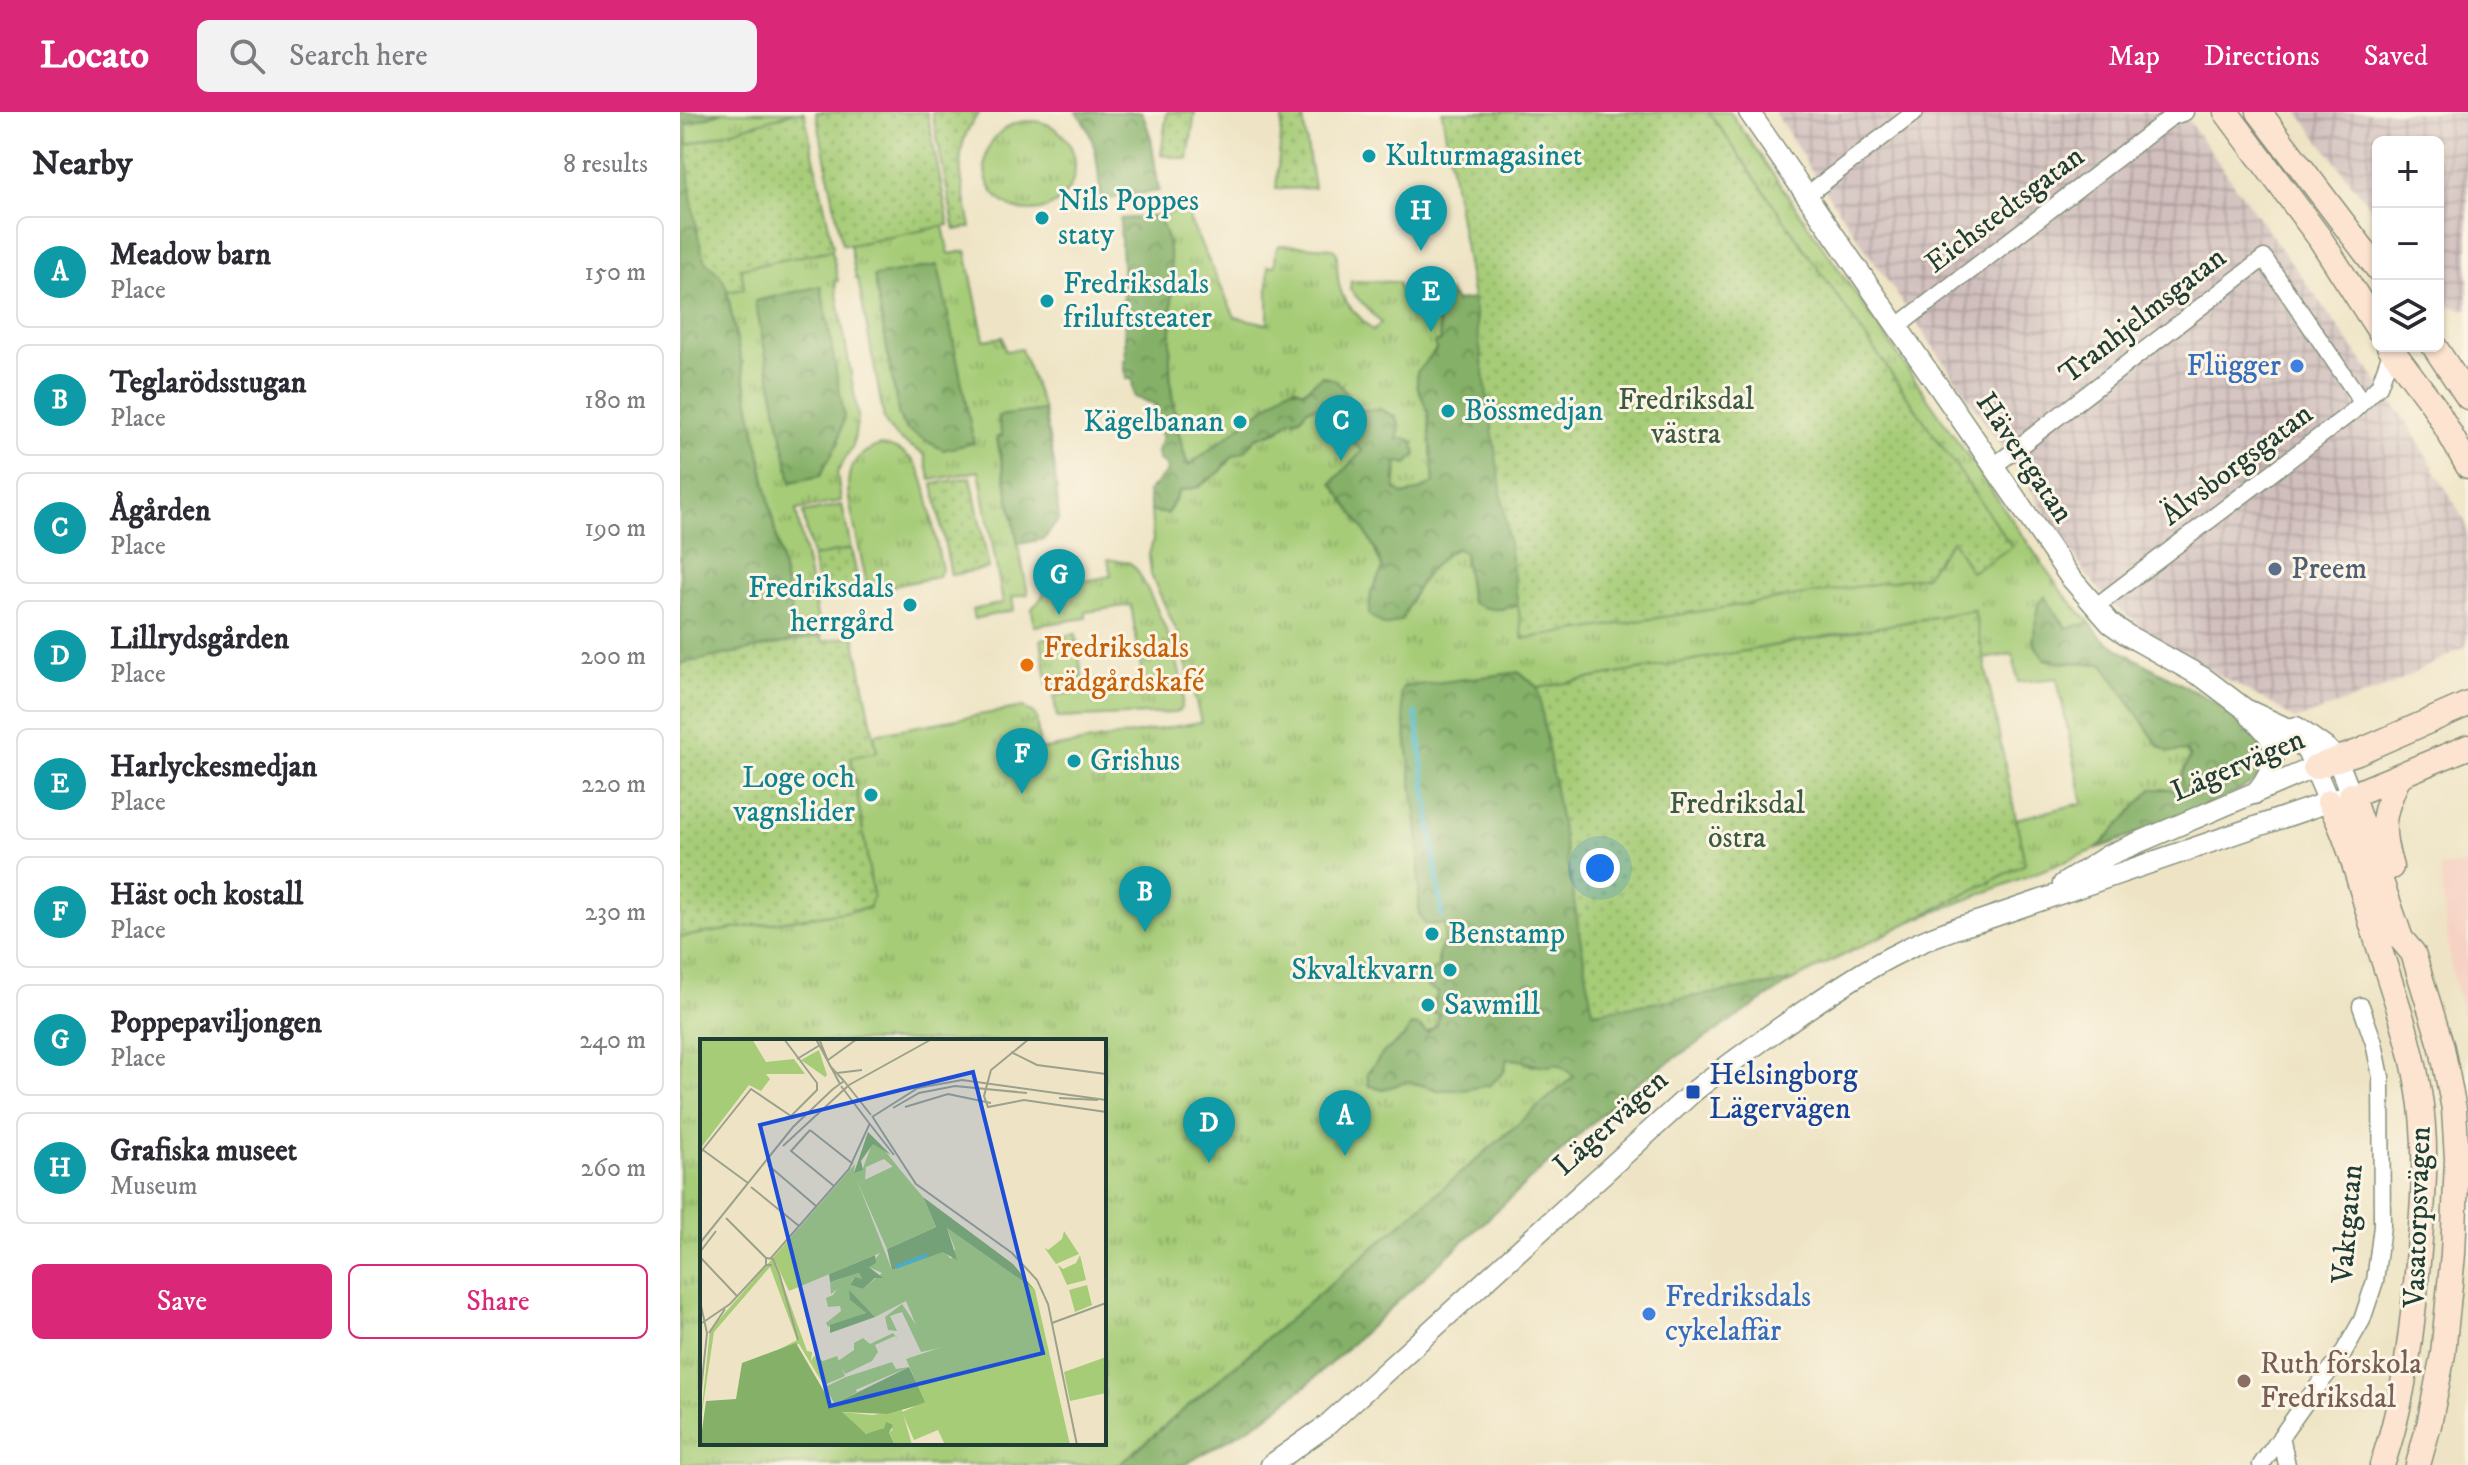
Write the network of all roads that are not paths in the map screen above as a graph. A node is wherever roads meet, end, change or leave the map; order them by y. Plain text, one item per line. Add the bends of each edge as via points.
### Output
1 (1749, 112) edge
2 (1915, 112) edge
3 (2185, 112) edge
4 (2226, 112) edge
5 (2259, 112) edge
6 (1807, 195) junction
7 (2372, 261) edge
8 (2372, 320) edge
9 (1898, 326) junction
10 (2389, 352) edge
11 (2393, 352) edge
12 (2438, 352) edge
13 (2468, 397) edge
14 (2362, 402) junction
15 (1994, 466) junction
16 (2468, 466) edge
17 (2095, 607) junction
18 (2204, 678) junction
19 (2468, 704) edge
20 (2245, 709) junction
21 (2468, 747) edge
22 (2326, 763) junction
23 (2399, 777) junction
24 (2253, 795) junction
25 (2348, 796) junction
26 (2040, 900) junction
27 (2413, 953) junction
28 (2361, 1006) dead end
29 (2281, 1436) junction
30 (1271, 1465) edge
31 (2261, 1465) edge
32 (2287, 1465) edge
33 (2382, 1465) edge
34 (2418, 1465) edge

1 - 6 street, Hävertgatan
2 - 6 street
3 - 9 street, Eichstedtsgatan via 2171,117
4 - 8 main road via 2319,237
5 - 7 main road
6 - 9 street, Hävertgatan
9 - 15 street, Hävertgatan
10 - 14 street, Älvsborgsgatan via 2379,386
11 - 16 main road via 2434,406
12 - 13 main road
14 - 15 street, Tranhjelmsgatan via 2264,258
14 - 17 street, Älvsborgsgatan
15 - 17 street, Hävertgatan
17 - 18 street, Hävertgatan via 2127,635
18 - 20 street, Hävertgatan
18 - 22 street via 2276,713 2321,744
19 - 22 main road, Lägervägen
20 - 22 street, Hävertgatan via 2282,726
20 - 24 street via 2271,740 2273,755 2264,784
21 - 23 main road
22 - 24 street, Lägervägen
22 - 25 street
23 - 25 main road
23 - 27 main road via 2384,811 2383,834 2415,944
24 - 26 street, Lägervägen via 2109,855
25 - 26 street, Lägervägen
25 - 27 main road, Vasatorpsvägen via 2401,939
25 - 33 main road, Vasatorpsvägen via 2336,814 2405,1029 2422,1112 2424,1177 2416,1294 2406,1366
26 - 30 street, Lägervägen via 1947,930 1883,959 1744,1053 1605,1170 1326,1426
27 - 34 main road, Vasatorpsvägen via 2442,1048 2457,1159 2443,1354
28 - 29 street, Vaktgatan via 2381,1077 2382,1226 2375,1281 2362,1320 2342,1355
29 - 31 street, Vaktgatan
29 - 32 street

